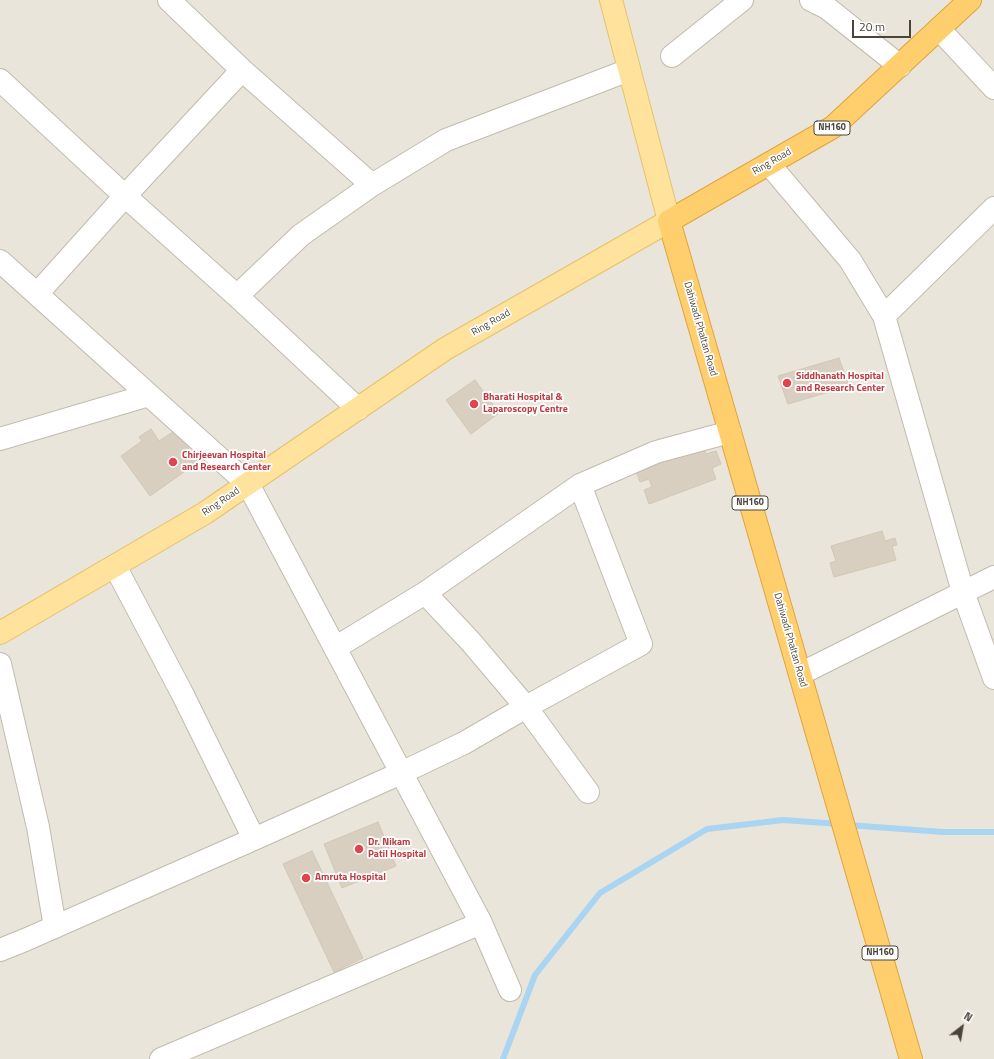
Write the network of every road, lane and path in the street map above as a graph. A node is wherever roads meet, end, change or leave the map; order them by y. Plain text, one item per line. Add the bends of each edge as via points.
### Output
1 (170, 0) edge
2 (611, 0) edge
3 (742, 0) edge
4 (812, 0) edge
5 (970, 0) edge
6 (939, 30) junction
7 (672, 56) dead end
8 (900, 66) junction
9 (242, 70) junction
10 (629, 70) junction
11 (0, 80) edge
12 (994, 88) edge
13 (769, 164) junction
14 (372, 185) junction
15 (125, 196) junction
16 (994, 208) edge
17 (669, 221) junction
18 (0, 261) edge
19 (37, 294) junction
20 (238, 296) junction
21 (884, 316) junction
22 (149, 395) junction
23 (358, 409) junction
24 (730, 432) junction
25 (0, 439) edge
26 (248, 484) junction
27 (580, 485) junction
28 (115, 566) junction
29 (994, 577) edge
30 (963, 592) junction
31 (425, 593) junction
32 (0, 633) edge
33 (335, 648) junction
34 (0, 664) edge
35 (800, 674) junction
36 (994, 678) edge
37 (526, 707) junction
38 (401, 773) junction
39 (588, 792) dead end
40 (254, 839) junction
41 (481, 923) junction
42 (55, 927) junction
43 (0, 950) edge
44 (510, 990) dead end
45 (161, 1059) edge
46 (911, 1059) edge

1 - 9 street
2 - 10 main road
3 - 7 street
4 - 8 street via 827,8
5 - 6 highway, Ring Road / NH160
6 - 8 highway, Ring Road / NH160
6 - 12 street
8 - 13 highway, Ring Road / NH160 via 833,128
9 - 14 street
9 - 15 street
10 - 14 street via 446,140
10 - 17 main road
11 - 15 street
13 - 17 highway, Ring Road / NH160
13 - 21 street via 850,260
14 - 20 street via 301,235
15 - 19 street
15 - 20 street
16 - 21 street
17 - 23 main road, Ring Road via 445,349
17 - 24 highway, Dahiwadi Phaltan Road / NH160
18 - 19 street
19 - 22 street
20 - 23 street
21 - 30 street
22 - 25 street
22 - 26 street
23 - 26 main road, Ring Road
24 - 27 street via 656,452
24 - 35 highway, Dahiwadi Phaltan Road / NH160
26 - 28 main road, Ring Road via 205,513
26 - 33 street
27 - 31 street
27 - 37 street via 641,644
28 - 32 main road, Ring Road
28 - 40 street via 182,693
29 - 30 street
30 - 35 street
30 - 36 street
31 - 33 street
31 - 37 street
33 - 38 street
34 - 42 street via 38,827
35 - 46 highway, Dahiwadi Phaltan Road / NH160
37 - 38 street via 464,743
37 - 39 street
38 - 40 street
38 - 41 street
40 - 42 street
41 - 44 street
41 - 45 street
42 - 43 street

